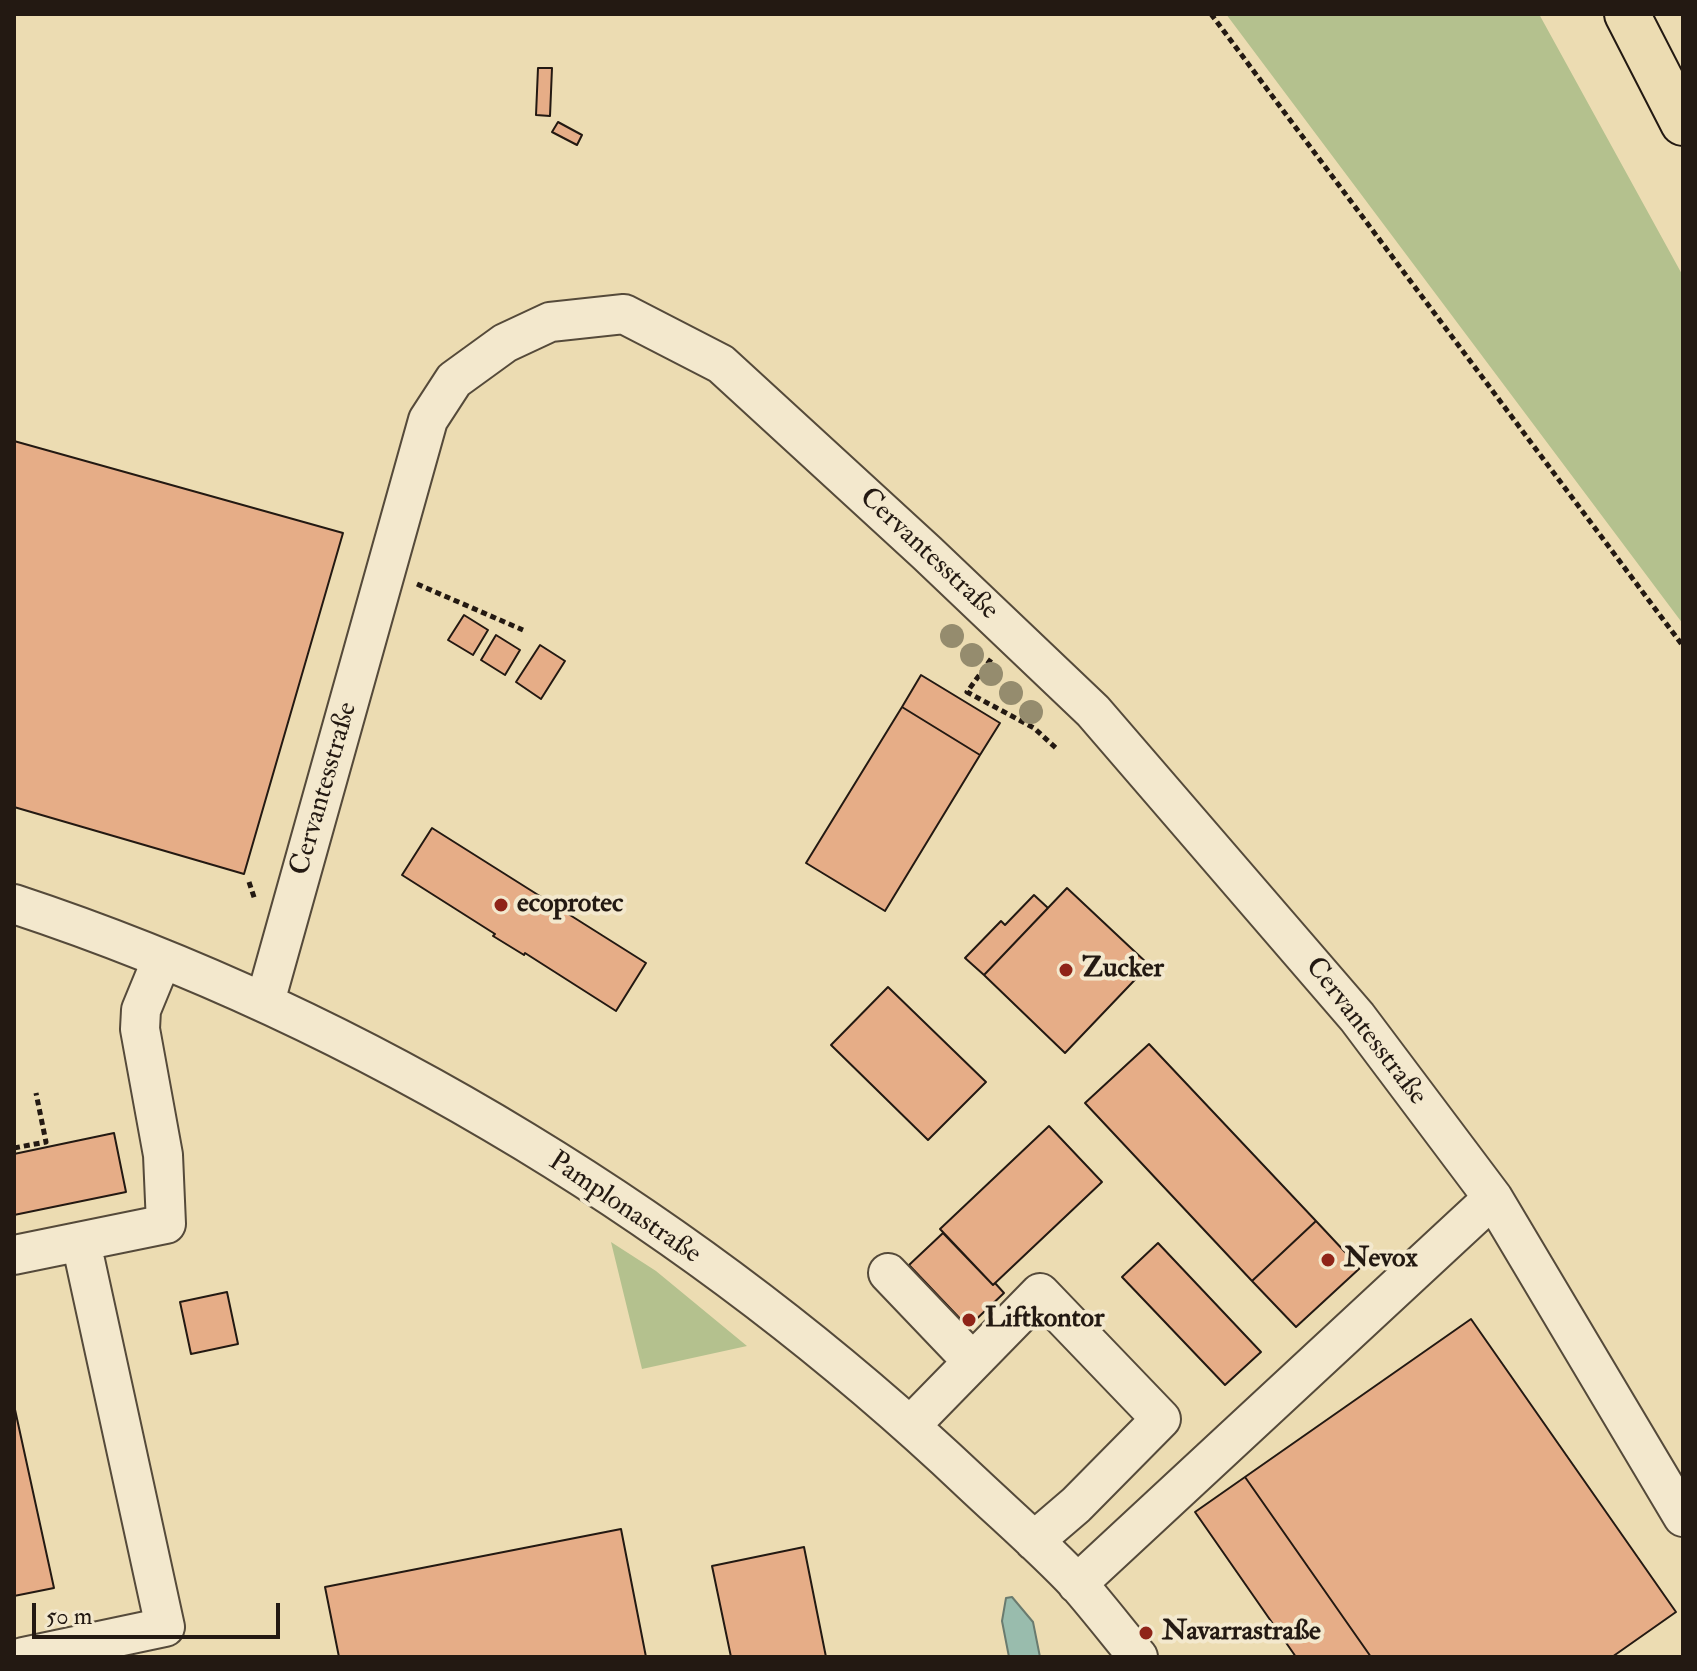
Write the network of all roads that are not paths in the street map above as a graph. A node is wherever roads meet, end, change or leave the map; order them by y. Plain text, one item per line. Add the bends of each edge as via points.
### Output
1 (1627, 14) edge
2 (1683, 123) edge
3 (14, 904) edge
4 (162, 959) junction
5 (265, 1002) junction
6 (1493, 1198) junction
7 (81, 1242) junction
8 (14, 1255) edge
9 (888, 1273) dead end
10 (972, 1361) junction
11 (911, 1425) junction
12 (1683, 1517) edge
13 (1034, 1541) junction
14 (1077, 1584) junction
15 (23, 1657) edge
16 (1138, 1657) edge

1 - 2 highway
3 - 4 street, Pamplonastraße
4 - 5 street, Pamplonastraße
4 - 7 street via 141,1010 140,1029 163,1155 166,1224
5 - 6 street, Cervantesstraße via 428,420 454,380 505,343 550,322 624,314 721,364 1093,711 1357,1017
5 - 11 street, Pamplonastraße via 427,1085 567,1169 692,1252
6 - 12 street, Cervantesstraße
6 - 14 street
7 - 8 street
7 - 15 street via 165,1627
9 - 10 street
10 - 11 street
10 - 13 street via 1040,1293 1161,1419
11 - 13 street, Pamplonastraße
13 - 14 street, Pamplonastraße
14 - 16 street, Pamplonastraße

